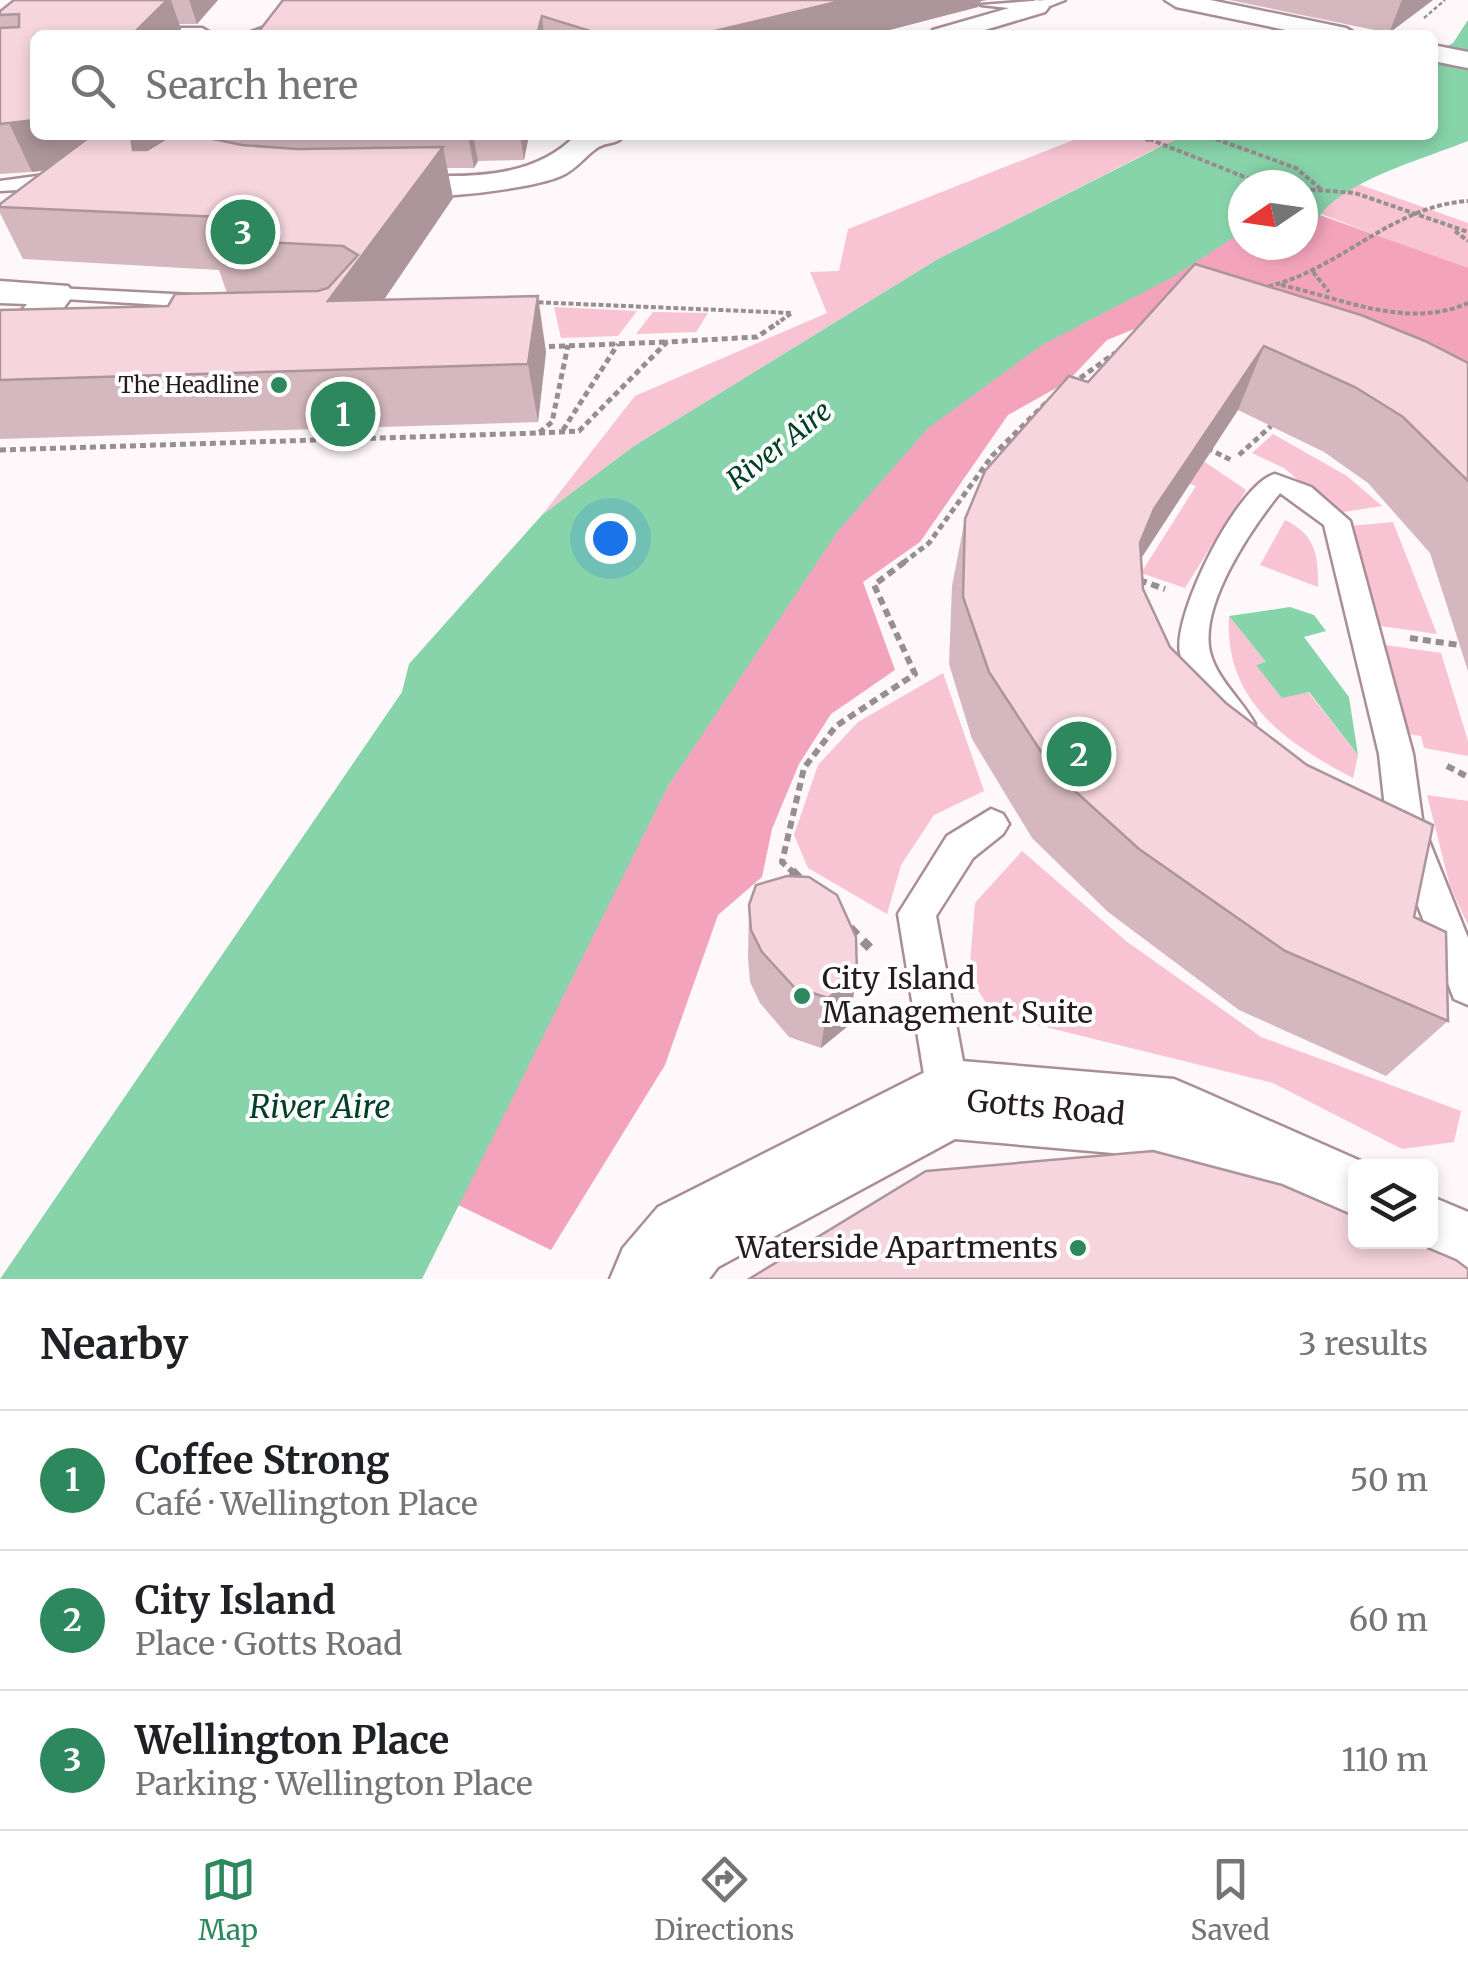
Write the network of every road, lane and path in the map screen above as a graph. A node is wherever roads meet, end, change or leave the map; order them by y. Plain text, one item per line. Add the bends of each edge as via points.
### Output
1 (1178, 0) edge
2 (1048, 3) edge
3 (987, 4) dead end
4 (313, 10) edge
5 (263, 30) edge
6 (959, 30) edge
7 (1322, 30) edge
8 (1438, 54) edge
9 (1468, 60) edge
10 (591, 140) edge
11 (1146, 140) edge
12 (1219, 140) edge
13 (88, 166) edge
14 (1228, 171) edge
15 (345, 184) edge
16 (0, 186) edge
17 (1318, 190) edge
18 (1323, 191) junction
19 (1468, 201) edge
20 (1454, 230) junction
21 (1468, 232) edge
22 (1468, 241) edge
23 (1313, 272) junction
24 (1280, 284) junction
25 (1261, 288) edge
26 (0, 292) edge
27 (1330, 293) junction
28 (55, 294) junction
29 (1468, 302) edge
30 (226, 303) edge
31 (533, 317) edge
32 (538, 332) edge
33 (667, 342) junction
34 (619, 343) junction
35 (568, 345) junction
36 (523, 347) edge
37 (542, 347) junction
38 (1122, 349) edge
39 (0, 364) edge
40 (562, 432) junction
41 (538, 433) junction
42 (1198, 443) edge
43 (0, 450) edge
44 (1233, 460) edge
45 (1264, 746) edge
46 (992, 824) dead end
47 (809, 889) edge
48 (837, 915) edge
49 (926, 971) junction
50 (1468, 986) edge
51 (949, 1098) junction
52 (1348, 1198) edge
53 (1438, 1243) edge
54 (1468, 1260) edge
55 (654, 1279) edge

1 - 7 street
2 - 3 lane
2 - 6 street
4 - 5 lane
8 - 9 street
10 - 15 street via 562,167 480,195
11 - 14 path
12 - 18 path via 1296,168
13 - 16 lane via 57,182
17 - 18 path
18 - 20 path via 1355,194
19 - 23 path via 1427,206
20 - 21 path
20 - 22 path
23 - 24 path
23 - 27 path
24 - 25 path
24 - 27 path
26 - 28 street
27 - 29 path via 1425,316 1453,313
28 - 30 lane
28 - 39 street
31 - 33 path via 529,302 792,314 757,336
32 - 37 path
33 - 34 path
33 - 40 path via 578,431
34 - 35 path
34 - 40 path
35 - 37 path
35 - 41 path via 552,422
36 - 37 path
38 - 47 path via 1042,405 992,456 930,543 874,585 915,674 836,726 804,768 782,862
40 - 41 path
41 - 43 path
42 - 44 path
45 - 50 lane via 1219,698 1193,648 1199,602 1275,482 1302,493 1337,521 1396,754 1389,819
46 - 49 lane via 960,847 917,914
48 - 49 path via 878,956
49 - 51 lane
51 - 52 street, Gotts Road via 1174,1120
51 - 55 street, Gotts Road via 688,1236
53 - 54 street

